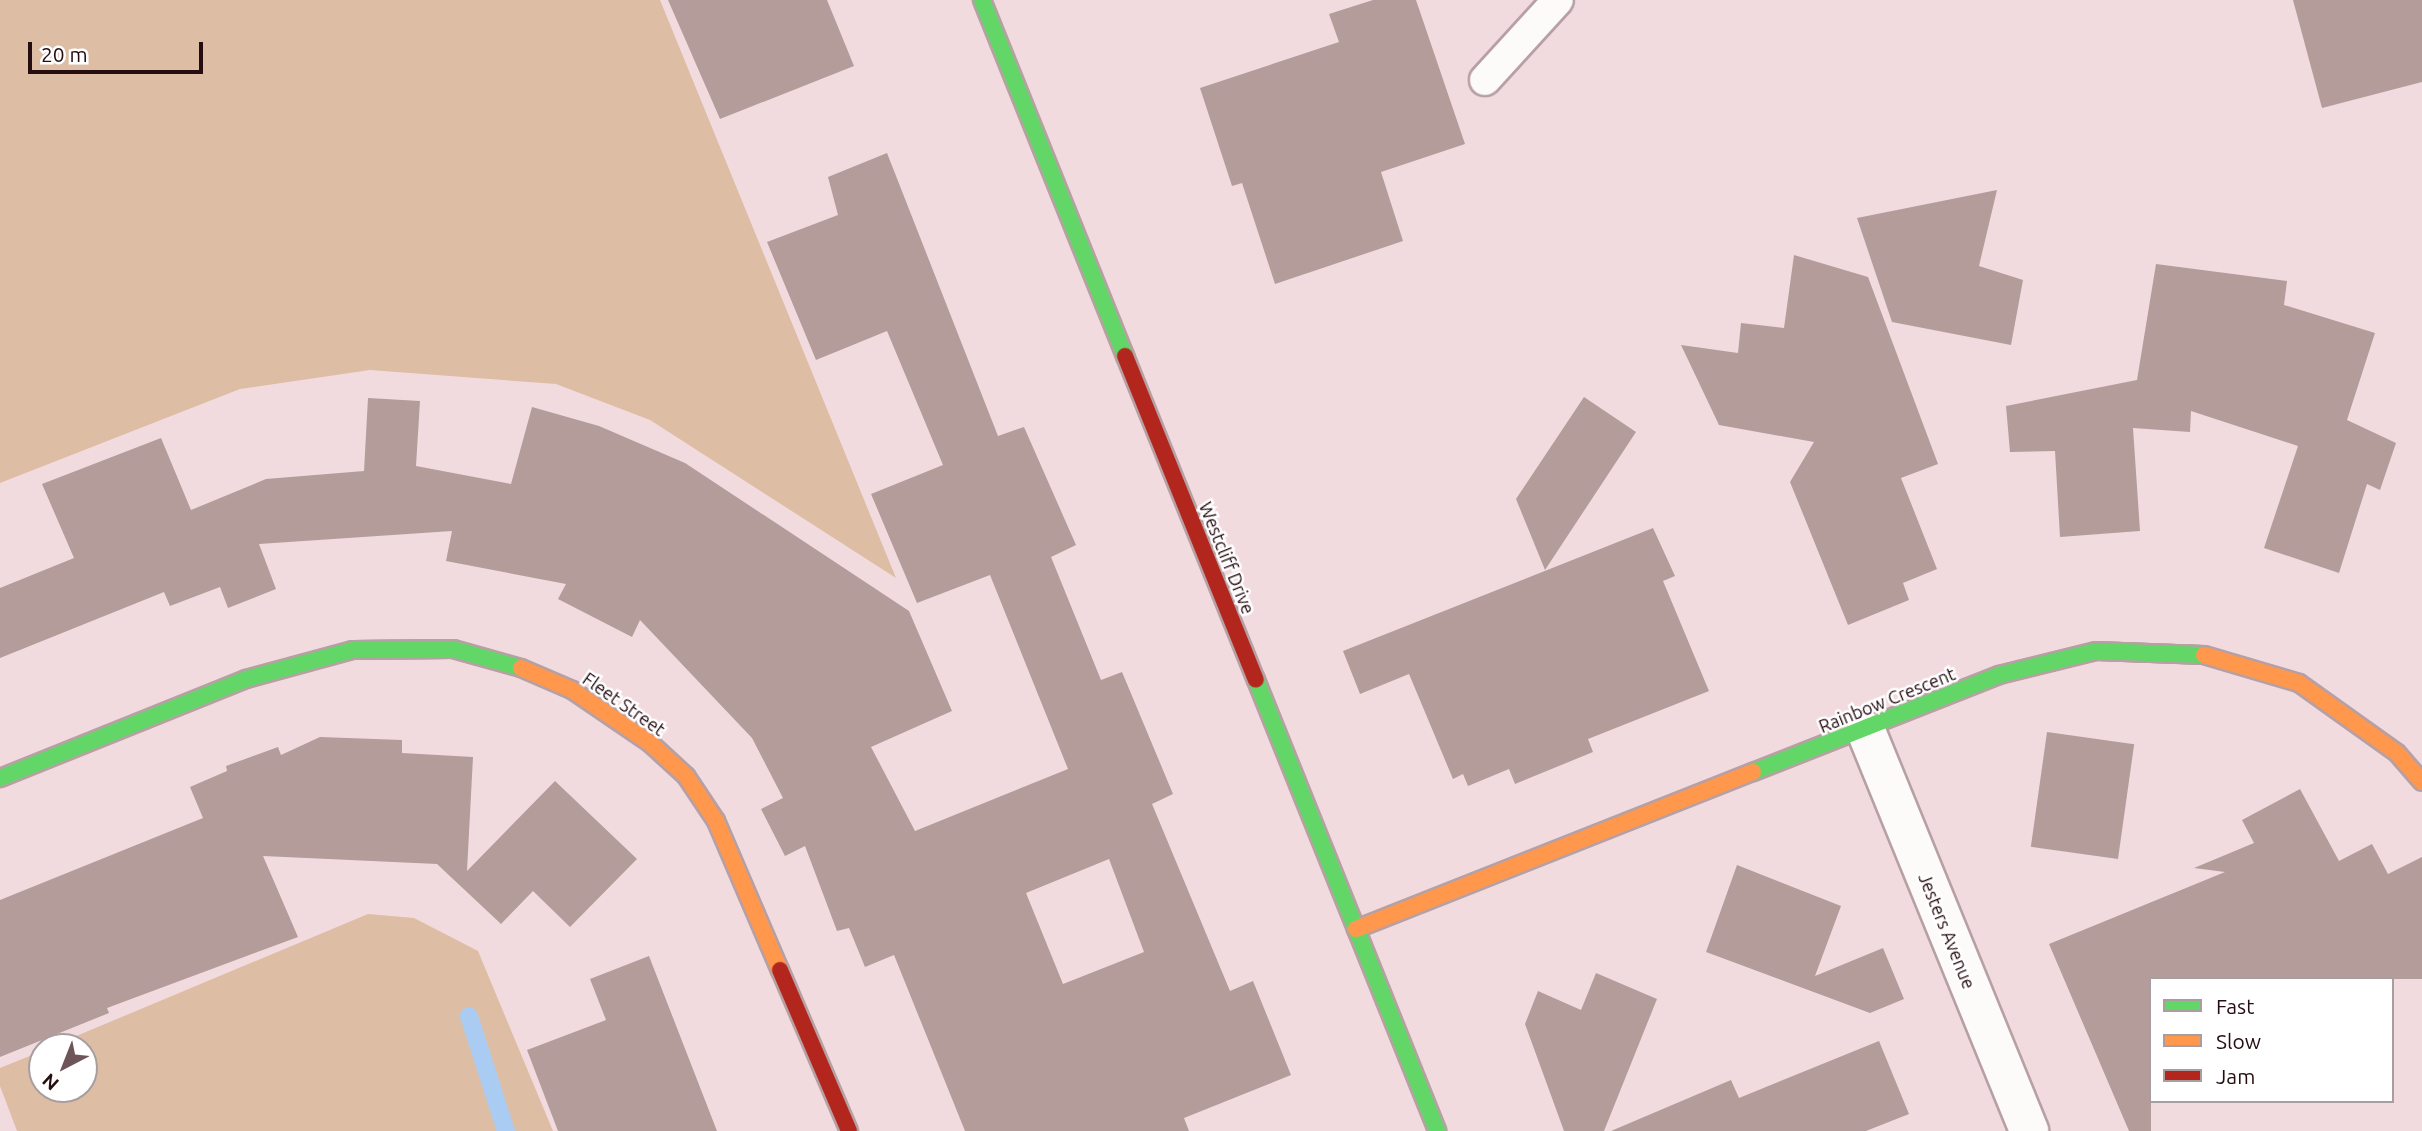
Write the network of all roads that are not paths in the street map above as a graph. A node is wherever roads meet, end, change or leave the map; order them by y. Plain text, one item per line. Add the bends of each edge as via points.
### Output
1 (982, 0) edge
2 (1558, 0) edge
3 (1485, 80) dead end
4 (1866, 731) junction
5 (0, 778) edge
6 (2422, 782) edge
7 (1356, 929) junction
8 (849, 1131) edge
9 (1437, 1131) edge
10 (2029, 1131) edge

1 - 7 street, Westcliff Drive
2 - 3 lane
4 - 6 street, Rainbow Crescent via 1999,675 2096,651 2216,656 2299,682 2396,753
4 - 7 street, Rainbow Crescent
4 - 10 street, Jesters Avenue
5 - 8 street, Fleet Street via 246,679 352,650 453,649 514,665 572,690 650,743 686,776 716,821
7 - 9 street, Westcliff Drive

